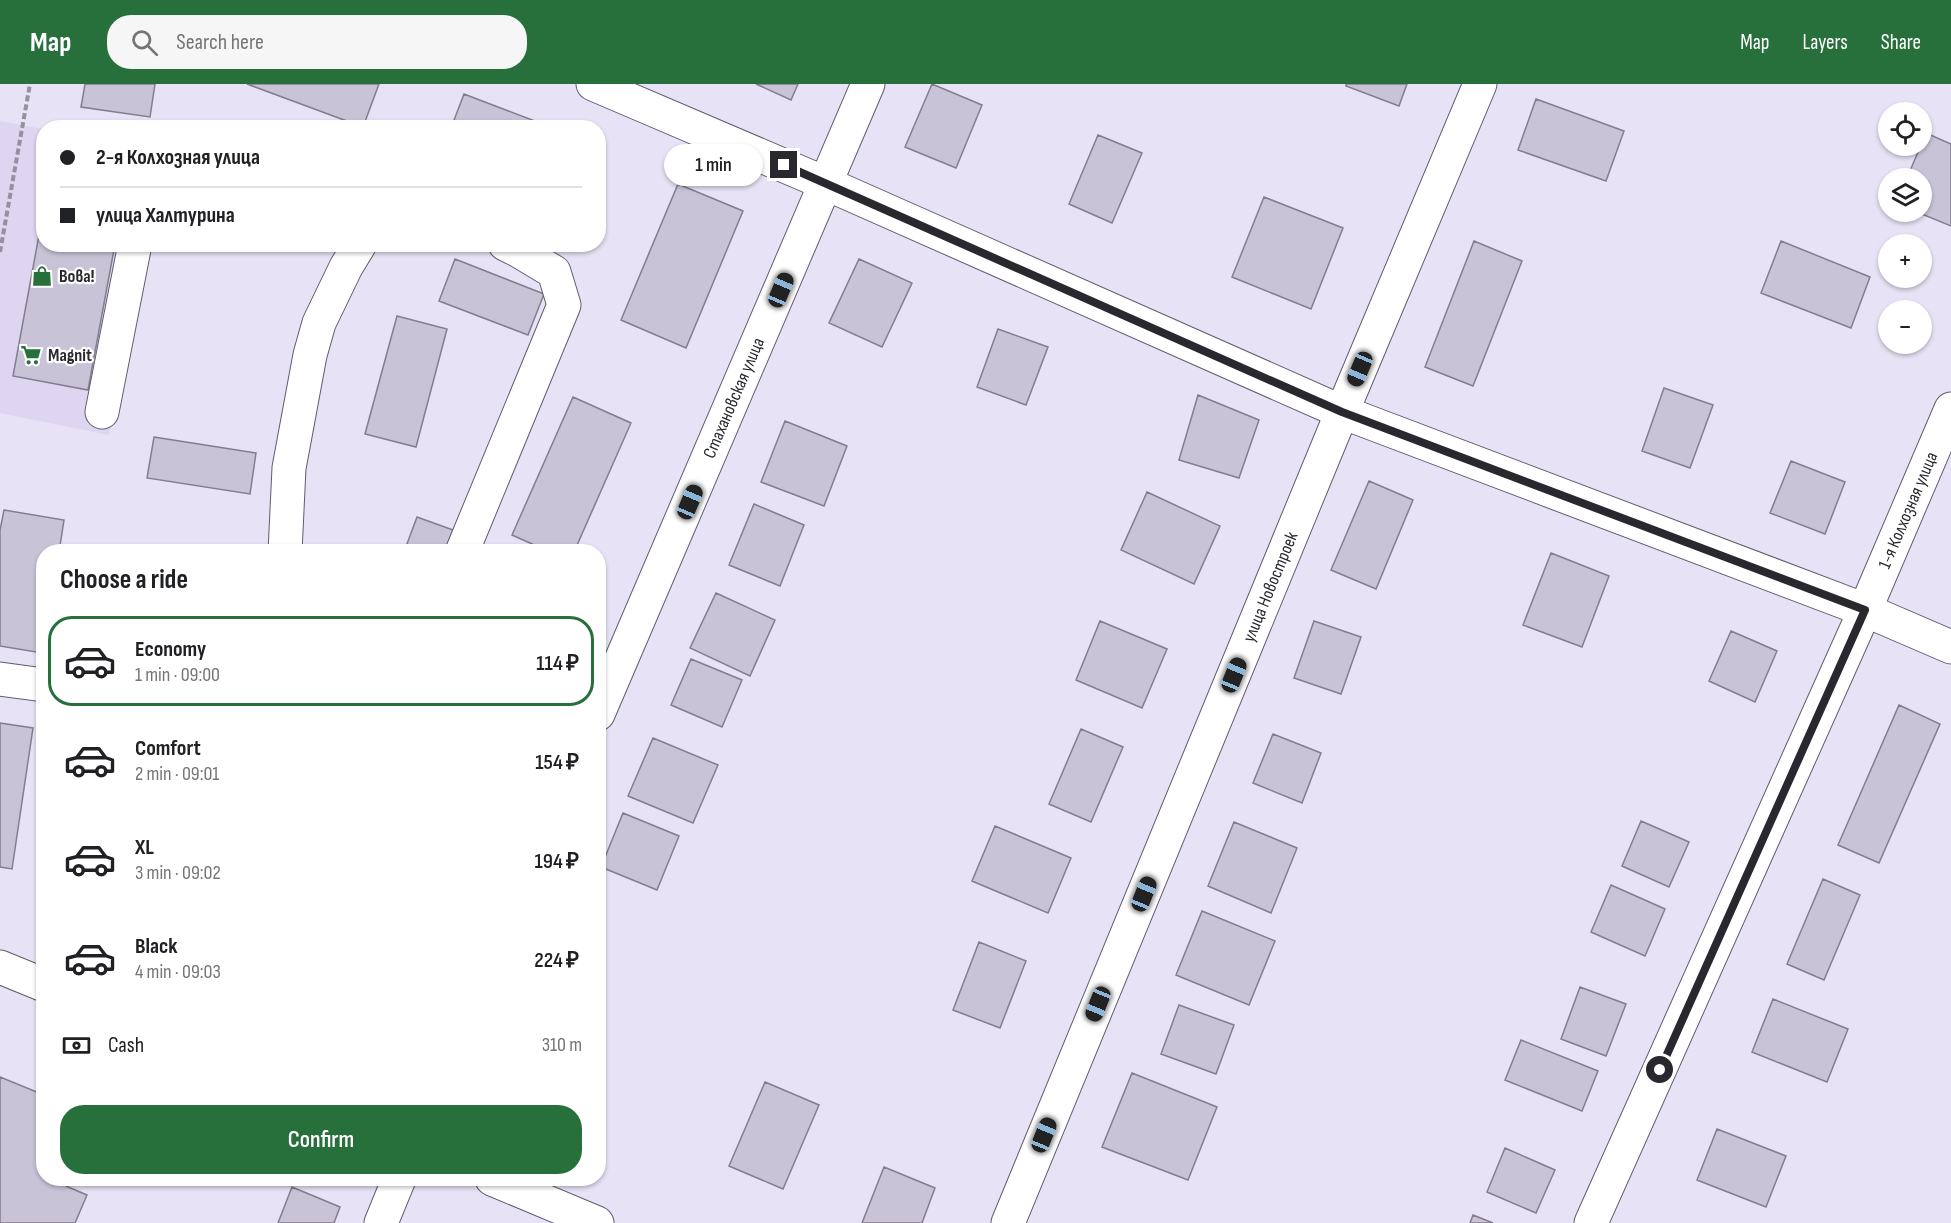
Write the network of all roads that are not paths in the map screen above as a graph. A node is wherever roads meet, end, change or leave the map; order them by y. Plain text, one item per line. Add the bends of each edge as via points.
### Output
1 (593, 84) edge
2 (868, 84) edge
3 (1480, 84) edge
4 (827, 184) junction
5 (133, 252) edge
6 (355, 252) edge
7 (521, 252) edge
8 (1951, 409) edge
9 (102, 412) dead end
10 (1342, 412) junction
11 (285, 544) edge
12 (465, 544) edge
13 (1865, 610) junction
14 (1951, 647) edge
15 (0, 679) edge
16 (36, 684) edge
17 (606, 695) edge
18 (0, 966) edge
19 (36, 982) edge
20 (396, 1186) edge
21 (509, 1186) edge
22 (381, 1223) edge
23 (597, 1223) edge
24 (1008, 1223) edge
25 (1591, 1223) edge

1 - 4 street
2 - 4 street, Стахановская улица
3 - 10 street, улица Новостроек
4 - 10 street
4 - 17 street, Стахановская улица
5 - 9 street
6 - 11 street via 319,323 310,355 289,468
7 - 12 street via 554,272 564,305
8 - 13 street, 1-я Колхозная улица
10 - 13 street
10 - 24 street, улица Новостроек
13 - 14 street
13 - 25 street, 1-я Колхозная улица
15 - 16 street
18 - 19 street
20 - 22 street
21 - 23 street

